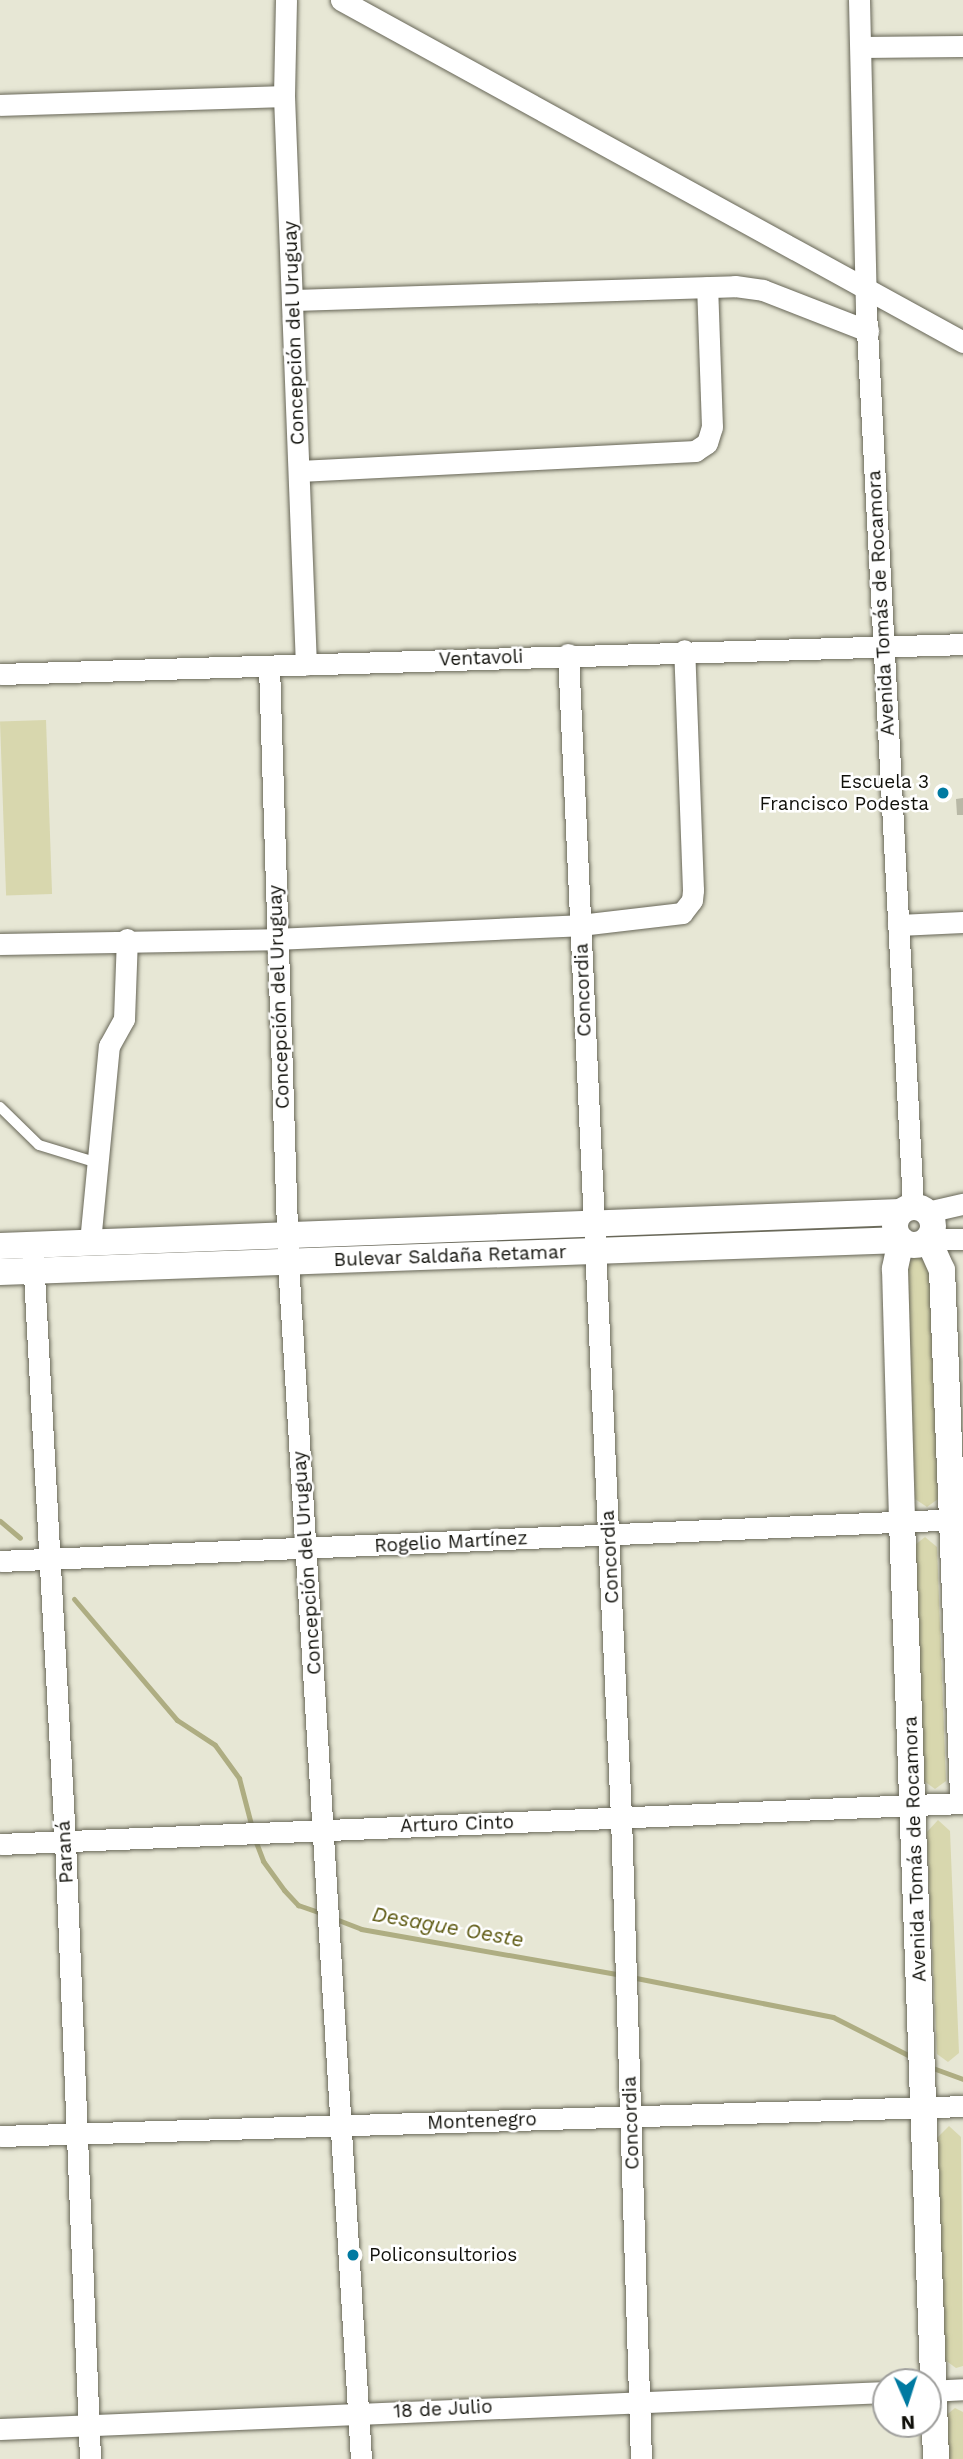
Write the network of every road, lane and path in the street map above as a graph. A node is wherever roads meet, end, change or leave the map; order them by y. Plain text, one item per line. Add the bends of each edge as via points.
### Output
1 (286, 0) edge
2 (341, 0) edge
3 (859, 0) edge
4 (963, 46) edge
5 (861, 47) junction
6 (284, 96) junction
7 (0, 105) edge
8 (707, 287) junction
9 (866, 292) junction
10 (294, 300) junction
11 (867, 331) junction
12 (963, 342) edge
13 (299, 471) junction
14 (963, 644) edge
15 (883, 646) junction
16 (684, 650) junction
17 (568, 654) junction
18 (306, 665) junction
19 (269, 666) junction
20 (0, 674) edge
21 (963, 922) edge
22 (580, 925) junction
23 (898, 925) junction
24 (127, 939) junction
25 (275, 939) junction
26 (0, 944) edge
27 (0, 1107) edge
28 (98, 1163) junction
29 (963, 1203) edge
30 (914, 1210) junction
31 (592, 1222) junction
32 (288, 1233) junction
33 (928, 1239) junction
34 (963, 1239) edge
35 (901, 1240) junction
36 (90, 1242) junction
37 (0, 1246) edge
38 (594, 1251) junction
39 (33, 1257) junction
40 (288, 1262) junction
41 (0, 1272) edge
42 (956, 1519) edge
43 (902, 1522) junction
44 (609, 1535) junction
45 (307, 1548) junction
46 (47, 1560) junction
47 (0, 1561) edge
48 (963, 1796) edge
49 (963, 1803) edge
50 (914, 1805) junction
51 (621, 1817) junction
52 (323, 1829) junction
53 (65, 1841) junction
54 (0, 1844) edge
55 (963, 2106) edge
56 (925, 2108) junction
57 (632, 2117) junction
58 (341, 2126) junction
59 (75, 2134) junction
60 (0, 2136) edge
61 (930, 2368) edge
62 (963, 2389) edge
63 (942, 2390) edge
64 (872, 2392) edge
65 (638, 2399) junction
66 (358, 2413) junction
67 (88, 2426) junction
68 (0, 2428) edge
69 (934, 2438) edge
70 (90, 2459) edge
71 (361, 2459) edge
72 (641, 2459) edge
73 (936, 2459) edge

1 - 6 street, Concepción del Uruguay
2 - 9 street
3 - 5 street, Avenida Tomás de Rocamora
4 - 5 street
5 - 9 street, Avenida Tomás de Rocamora
6 - 7 street
6 - 10 street, Concepción del Uruguay
8 - 10 street
8 - 11 street via 763,290
8 - 13 street via 712,428 707,443 695,451
9 - 11 street, Avenida Tomás de Rocamora
9 - 12 street
10 - 13 street, Concepción del Uruguay
11 - 15 street, Avenida Tomás de Rocamora
13 - 18 street, Concepción del Uruguay
14 - 15 street, Ventavoli
15 - 16 street, Ventavoli
15 - 23 street, Avenida Tomás de Rocamora
16 - 17 street, Ventavoli
16 - 22 street via 692,900 682,913
17 - 18 street, Ventavoli
17 - 22 street, Concordia
18 - 19 street, Ventavoli
19 - 20 street, Ventavoli
19 - 25 street, Concepción del Uruguay
21 - 23 street
22 - 25 street
22 - 31 street, Concordia
23 - 30 street, Avenida Tomás de Rocamora
24 - 25 street
24 - 26 street
24 - 28 street via 124,1019 109,1046
25 - 32 street, Concepción del Uruguay
27 - 28 lane via 39,1145
28 - 36 street
29 - 30 street, Bulevar Saldaña Retamar
30 - 31 street, Bulevar Saldaña Retamar
30 - 33 street via 934,1225
30 - 35 street via 895,1226
31 - 32 street, Bulevar Saldaña Retamar
31 - 38 street, Concordia
32 - 36 street, Bulevar Saldaña Retamar
32 - 40 street, Concepción del Uruguay
33 - 34 street, Bulevar Saldaña Retamar
33 - 35 street, Bulevar Saldaña Retamar via 914,1245
33 - 42 street via 942,1270
35 - 38 street, Bulevar Saldaña Retamar
35 - 43 street, Avenida Tomás de Rocamora via 895,1269
36 - 39 street, Bulevar Saldaña Retamar
37 - 39 street, Bulevar Saldaña Retamar
38 - 40 street, Bulevar Saldaña Retamar
38 - 44 street, Concordia
39 - 40 street, Bulevar Saldaña Retamar
39 - 41 street, Bulevar Saldaña Retamar
39 - 46 street, Paraná
40 - 45 street, Concepción del Uruguay
42 - 43 street, Rogelio Martínez
42 - 48 street
43 - 44 street, Rogelio Martínez
43 - 50 street, Avenida Tomás de Rocamora
44 - 45 street, Rogelio Martínez
44 - 51 street, Concordia
45 - 46 street, Rogelio Martínez
45 - 52 street, Concepción del Uruguay
46 - 47 street, Rogelio Martínez
46 - 53 street, Paraná
49 - 50 street, Arturo Cinto
50 - 51 street, Arturo Cinto
50 - 56 street, Avenida Tomás de Rocamora
51 - 52 street, Arturo Cinto
51 - 57 street, Concordia
52 - 53 street, Arturo Cinto
52 - 58 street, Concepción del Uruguay
53 - 54 street, Arturo Cinto
53 - 59 street, Paraná
55 - 56 street, Montenegro
56 - 57 street, Montenegro
56 - 61 street, Avenida Tomás de Rocamora
57 - 58 street, Montenegro
57 - 65 street, Concordia
58 - 59 street, Montenegro
58 - 66 street, Concepción del Uruguay
59 - 60 street, Montenegro
59 - 67 street, Paraná
62 - 63 street
64 - 65 street, 18 de Julio
65 - 66 street, 18 de Julio
65 - 72 street, Concordia
66 - 67 street, 18 de Julio
66 - 71 street, Concepción del Uruguay
67 - 68 street, 18 de Julio
67 - 70 street, Paraná
69 - 73 street, Avenida Tomás de Rocamora

